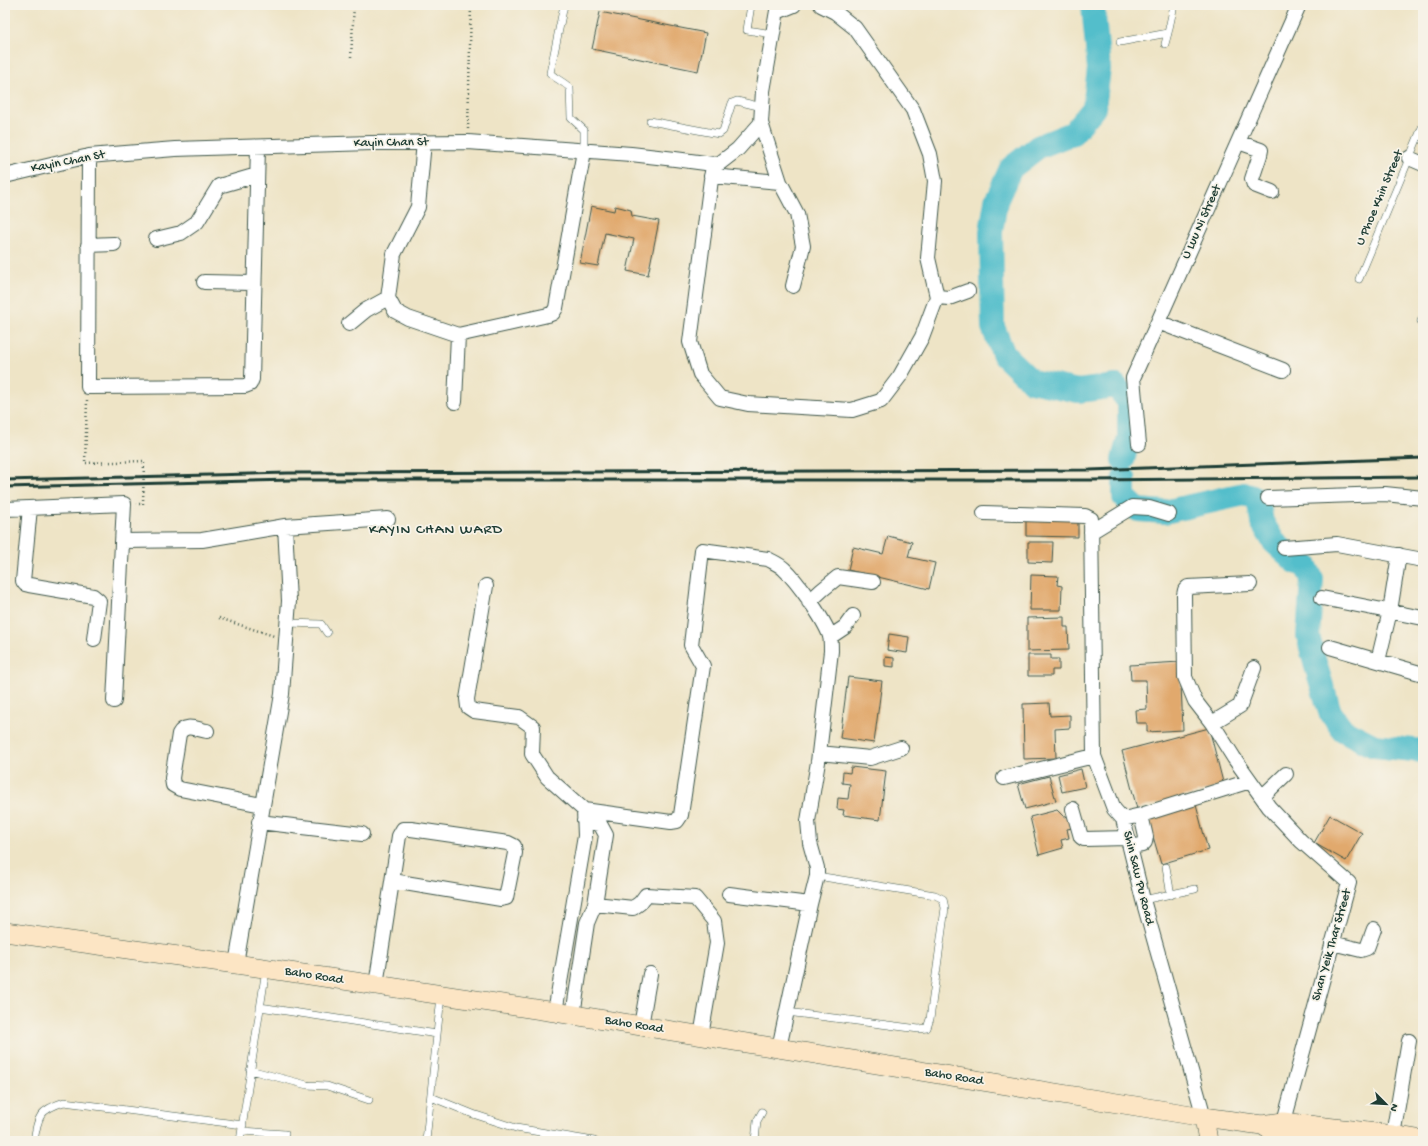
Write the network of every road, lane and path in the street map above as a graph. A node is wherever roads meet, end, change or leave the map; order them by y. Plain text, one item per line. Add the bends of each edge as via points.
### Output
1 (354, 5) edge
2 (471, 5) edge
3 (564, 5) edge
4 (751, 5) edge
5 (794, 5) edge
6 (821, 5) edge
7 (1174, 5) edge
8 (1300, 5) edge
9 (778, 8) edge
10 (1168, 33) junction
11 (773, 34) junction
12 (1120, 42) dead end
13 (1165, 44) dead end
14 (351, 57) dead end
15 (762, 107) junction
16 (650, 121) dead end
17 (761, 123) junction
18 (1423, 125) edge
19 (424, 142) junction
20 (468, 142) junction
21 (1238, 142) junction
22 (258, 147) junction
23 (584, 151) junction
24 (89, 156) junction
25 (1409, 158) junction
26 (1423, 164) edge
27 (712, 170) junction
28 (257, 175) junction
29 (5, 176) edge
30 (780, 182) junction
31 (1272, 192) dead end
32 (156, 239) dead end
33 (114, 244) dead end
34 (88, 245) junction
35 (1359, 279) dead end
36 (204, 282) dead end
37 (253, 283) junction
38 (793, 286) dead end
39 (968, 291) dead end
40 (937, 297) junction
41 (388, 298) junction
42 (1158, 322) junction
43 (349, 324) dead end
44 (458, 335) junction
45 (1283, 370) dead end
46 (88, 387) junction
47 (455, 402) dead end
48 (1139, 444) dead end
49 (1268, 498) dead end
50 (1423, 498) edge
51 (143, 504) dead end
52 (30, 508) junction
53 (5, 509) edge
54 (984, 513) dead end
55 (1169, 514) dead end
56 (388, 519) dead end
57 (285, 526) junction
58 (1091, 532) junction
59 (122, 541) junction
60 (1284, 548) dead end
61 (1399, 555) junction
62 (1423, 560) edge
63 (873, 582) dead end
64 (1250, 584) dead end
65 (486, 586) dead end
66 (1322, 598) dead end
67 (809, 602) junction
68 (1390, 611) junction
69 (853, 616) dead end
70 (219, 618) dead end
71 (1423, 618) edge
72 (287, 623) junction
73 (327, 633) dead end
74 (830, 637) junction
75 (94, 639) dead end
76 (286, 640) junction
77 (1330, 647) dead end
78 (1378, 661) junction
79 (1254, 668) dead end
80 (1423, 674) edge
81 (114, 701) dead end
82 (1212, 723) junction
83 (207, 731) dead end
84 (901, 748) dead end
85 (819, 753) junction
86 (1094, 756) junction
87 (1286, 774) dead end
88 (1004, 778) dead end
89 (1250, 782) junction
90 (1262, 797) junction
91 (262, 805) junction
92 (1073, 809) dead end
93 (1141, 815) junction
94 (584, 816) junction
95 (1124, 819) junction
96 (259, 822) junction
97 (362, 834) dead end
98 (1129, 842) junction
99 (1166, 867) dead end
100 (817, 876) junction
101 (392, 881) junction
102 (1195, 890) dead end
103 (729, 894) dead end
104 (1171, 895) junction
105 (1143, 900) junction
106 (595, 904) junction
107 (810, 904) junction
108 (1374, 929) dead end
109 (5, 932) edge
110 (1332, 943) junction
111 (236, 964) junction
112 (266, 968) junction
113 (650, 974) dead end
114 (376, 985) junction
115 (442, 995) junction
116 (260, 1007) junction
117 (787, 1012) junction
118 (564, 1014) junction
119 (642, 1026) junction
120 (438, 1034) junction
121 (702, 1036) junction
122 (1409, 1041) dead end
123 (779, 1048) junction
124 (250, 1070) junction
125 (431, 1096) junction
126 (369, 1100) dead end
127 (762, 1112) dead end
128 (1204, 1117) junction
129 (242, 1128) junction
130 (1282, 1129) junction
131 (285, 1134) dead end
132 (1393, 1135) junction
133 (1423, 1140) edge
134 (34, 1141) edge
135 (240, 1141) edge
136 (426, 1141) edge
137 (594, 1141) edge
138 (755, 1141) edge
139 (1208, 1141) edge
140 (1326, 1141) edge

1 - 14 path
2 - 20 path
3 - 23 lane via 550,73 570,88 571,118 584,130
4 - 11 lane via 747,30
5 - 9 street
6 - 40 street via 835,12 855,28 914,110 930,154 935,181 928,258
7 - 10 lane
8 - 21 street, U Luu Ni Street
9 - 11 street
10 - 12 lane
10 - 13 lane
11 - 15 street
15 - 16 lane via 737,101 732,104 723,131 719,134
15 - 17 street
17 - 27 street via 738,150
17 - 30 street
18 - 25 lane, U Phoe Khin Street
19 - 20 street, Kayin Chan St
19 - 22 street, Kayin Chan St
19 - 41 street via 418,207 394,254
20 - 23 street, Kayin Chan St
21 - 31 street via 1261,150 1252,179 1254,184
21 - 42 street, U Luu Ni Street
22 - 24 street, Kayin Chan St via 175,149
22 - 28 street
23 - 27 street, Kayin Chan St via 675,158
23 - 44 street via 556,308 553,313
24 - 29 street, Kayin Chan St
24 - 34 street
25 - 26 street
25 - 35 lane, U Phoe Khin Street
27 - 30 street, Kayin Chan St
27 - 40 street via 690,342 700,374 720,398 748,404 852,410 881,401 900,376 922,337
28 - 32 street via 219,186 197,222 181,233
28 - 37 street
30 - 38 street via 797,214 803,246
33 - 34 street
34 - 46 street
36 - 37 street
37 - 46 street via 250,384
39 - 40 street via 949,298
41 - 43 street via 366,310
41 - 44 street via 395,311 408,318
42 - 45 street
42 - 48 street, U Luu Ni Street via 1133,378
44 - 47 street
46 - 51 path via 85,463 144,462
49 - 50 street via 1384,494
52 - 53 street
52 - 59 street via 124,504
52 - 75 street via 23,581 29,585 93,596 99,601
54 - 58 street, Shin Saw Pu Road via 1086,516 1091,519
55 - 58 street via 1149,508 1132,507
56 - 57 street
57 - 59 street via 202,540
57 - 72 street via 289,600
58 - 86 street, Shin Saw Pu Road
59 - 81 street
60 - 61 street via 1337,544
61 - 62 street
61 - 68 street
63 - 67 street via 838,577
64 - 82 street, Shan Yeik Thar Street via 1188,587 1185,590 1185,677 1195,701
65 - 94 street via 467,699 468,707 474,711 519,717 533,727 532,754 547,777
66 - 68 street
67 - 74 street
67 - 94 street via 784,569 768,559 702,550 690,645 703,666 681,815 677,821 672,822
68 - 71 street
68 - 78 street
69 - 74 street via 845,627
70 - 76 path
72 - 73 lane via 321,624
72 - 76 street
74 - 85 street via 831,651
76 - 91 street via 282,694
77 - 78 street
78 - 80 street
79 - 82 street via 1240,706
82 - 89 street, Shan Yeik Thar Street
83 - 91 street via 186,727 182,729 172,785 180,789
84 - 85 street via 870,758
85 - 100 street via 808,821
86 - 88 street
86 - 95 street, Shin Saw Pu Road via 1114,808
87 - 90 street
89 - 90 street, Shan Yeik Thar Street
89 - 93 street
90 - 110 street, Shan Yeik Thar Street via 1301,841 1350,883
91 - 96 street
92 - 98 street via 1081,837
93 - 95 street
93 - 98 street via 1145,842 1142,845
94 - 106 street via 600,824 606,835
94 - 118 street via 585,836
95 - 98 street, Shin Saw Pu Road
96 - 97 street
96 - 111 street
98 - 105 street, Shin Saw Pu Road
99 - 104 lane
100 - 107 street
100 - 117 lane via 936,895 943,899 945,908 930,1019 927,1028 919,1029
101 - 101 street via 402,829 508,843 514,846 515,853 506,898
101 - 114 street
102 - 104 lane
103 - 107 street
104 - 105 lane
105 - 128 street, Shin Saw Pu Road
106 - 118 street via 587,923
106 - 121 street via 633,908 646,895 695,898 714,921 717,943
107 - 117 street
108 - 110 street via 1368,948 1361,950
109 - 111 main road, Baho Road
110 - 130 street, Shan Yeik Thar Street
111 - 112 main road, Baho Road
112 - 114 main road, Baho Road
112 - 116 lane
113 - 119 street
114 - 115 main road, Baho Road
115 - 118 main road, Baho Road
115 - 120 lane
116 - 120 lane
116 - 124 lane
117 - 123 street
118 - 119 main road, Baho Road
119 - 121 main road, Baho Road
120 - 125 lane
121 - 123 main road, Baho Road
122 - 132 street
123 - 128 main road, Baho Road
124 - 126 lane via 306,1085 328,1086
124 - 129 lane
125 - 136 lane
125 - 137 lane via 473,1114 516,1128
127 - 138 lane via 757,1121
128 - 130 main road, Baho Road
128 - 139 main road, Shin Saw Pu Road
129 - 131 lane
129 - 134 lane via 64,1102 49,1107 41,1115 36,1125
129 - 135 lane
130 - 132 main road, Baho Road
130 - 140 main road, Baho Road
132 - 133 main road, Baho Road

